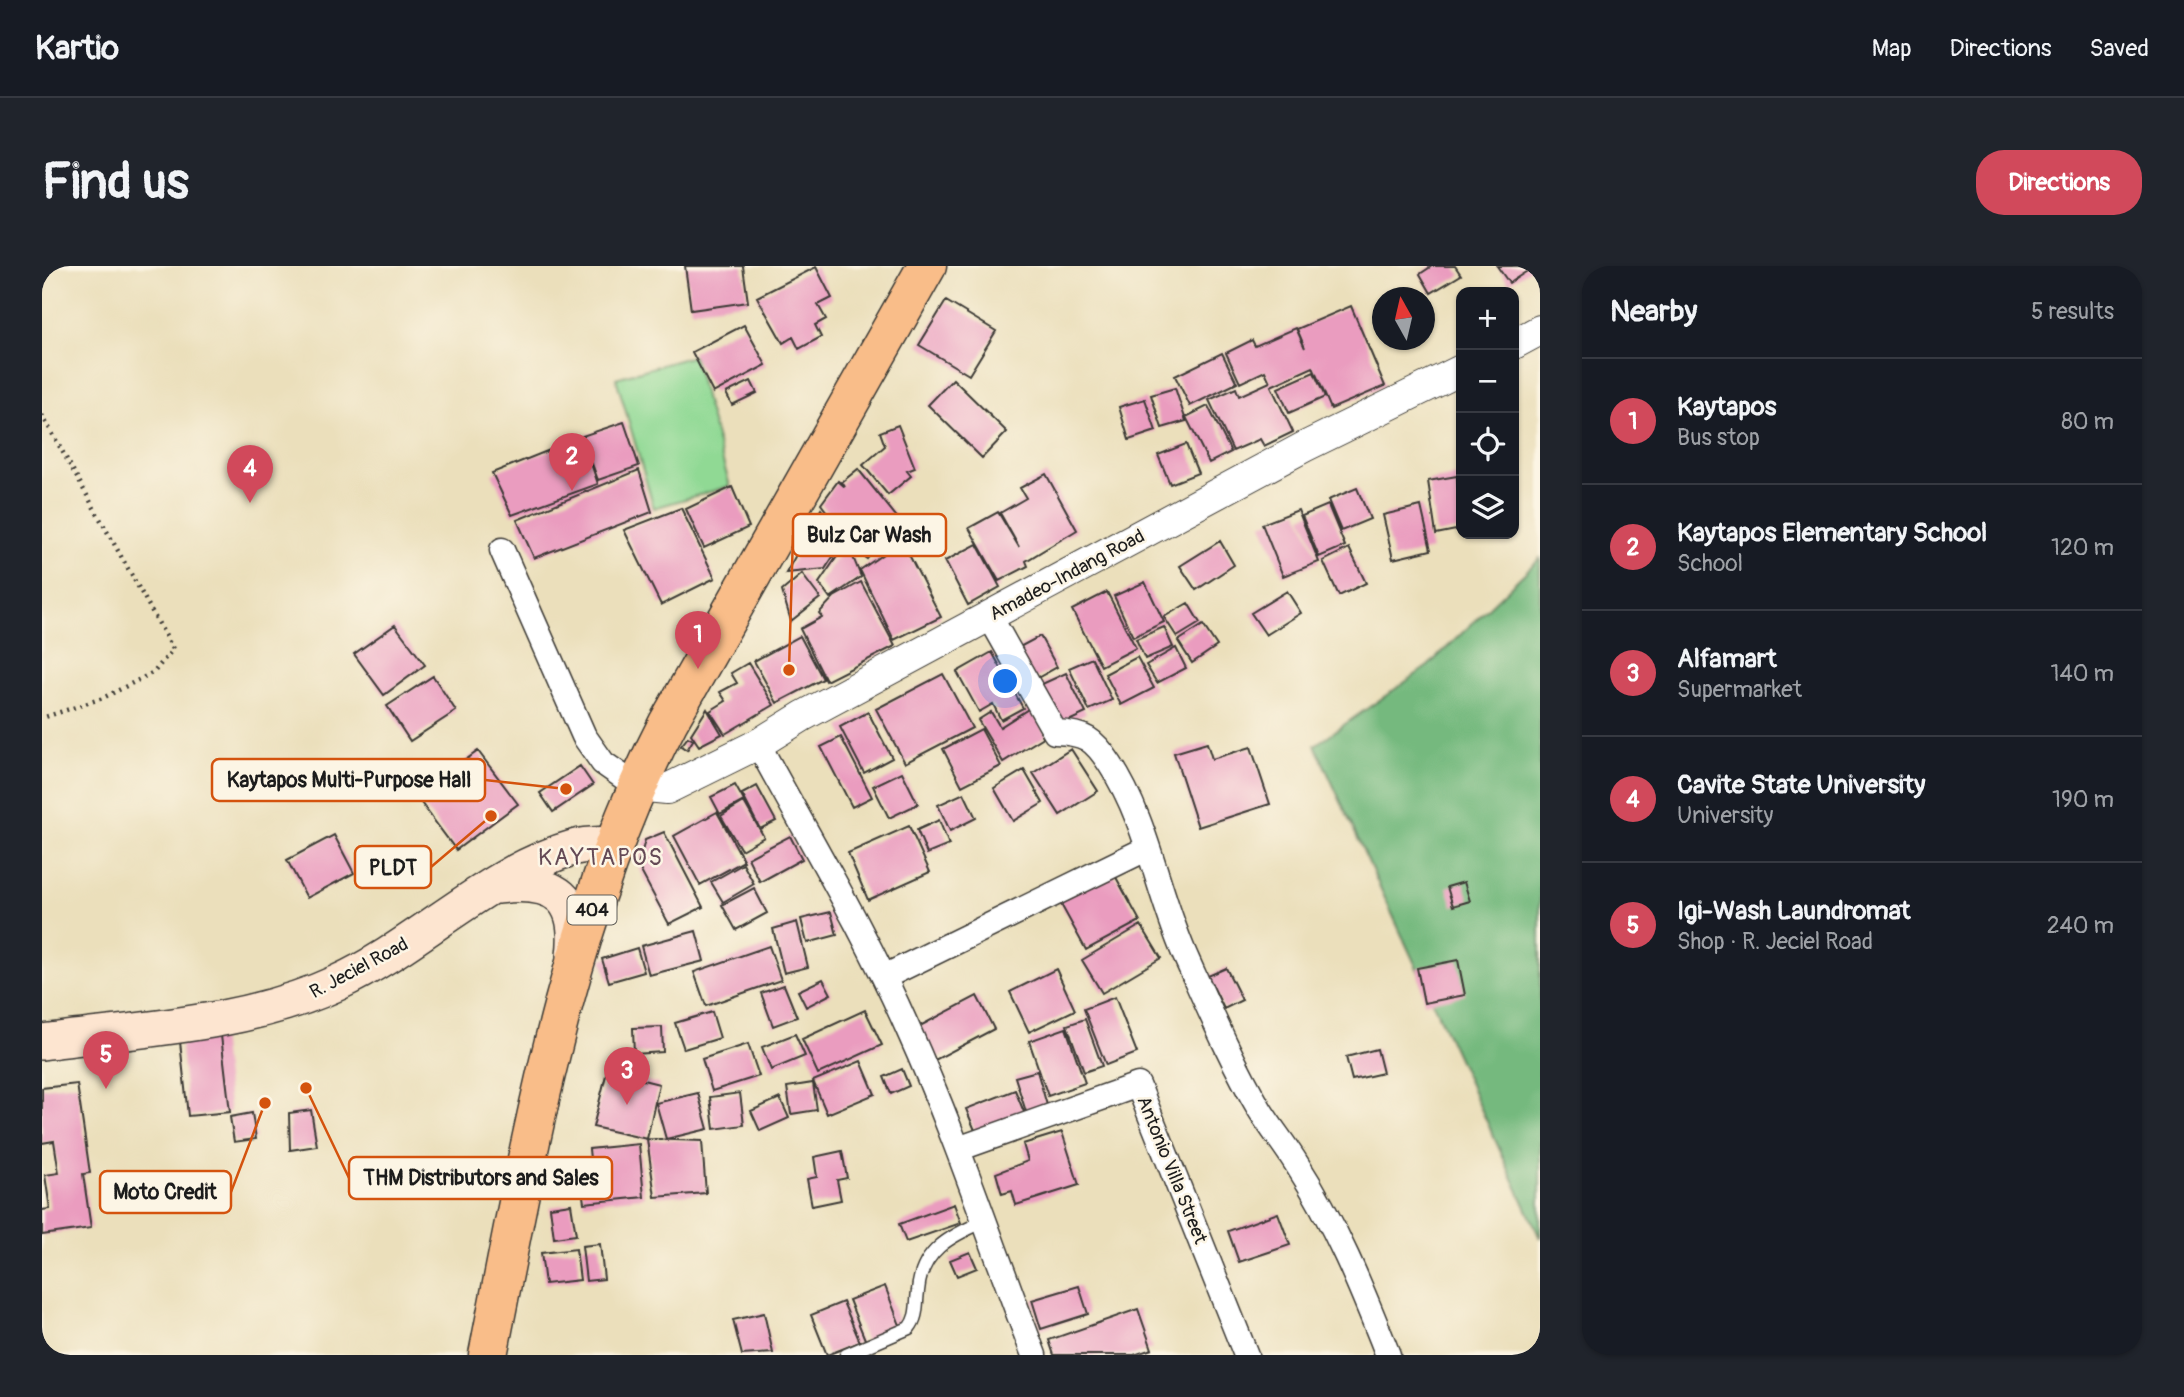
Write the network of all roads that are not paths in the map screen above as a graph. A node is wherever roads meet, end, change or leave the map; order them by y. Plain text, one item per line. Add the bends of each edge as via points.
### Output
1 (927, 266) edge
2 (1540, 330) edge
3 (1519, 341) edge
4 (1456, 372) edge
5 (502, 550) dead end
6 (990, 617) junction
7 (758, 744) junction
8 (636, 786) junction
9 (612, 844) junction
10 (1146, 849) junction
11 (492, 887) junction
12 (572, 976) junction
13 (884, 976) junction
14 (42, 1042) edge
15 (958, 1149) junction
16 (983, 1222) junction
17 (488, 1355) edge
18 (846, 1355) edge
19 (1034, 1355) edge
20 (1246, 1355) edge
21 (1388, 1355) edge

1 - 8 main road, 404
2 - 3 street
4 - 6 street, Amadeo-Indang Road via 1304,447
5 - 8 street via 584,736 603,763
6 - 7 street, Amadeo-Indang Road
6 - 10 street via 1055,732 1091,739 1110,763 1130,796
7 - 8 street, Amadeo-Indang Road via 661,790
7 - 13 street
8 - 9 main road, 404
9 - 11 main road, R. Jeciel Road via 577,847
9 - 12 main road, 404
10 - 13 street
10 - 21 street via 1186,960 1259,1108 1331,1225
11 - 12 main road via 537,884 568,904 577,933
11 - 14 main road, R. Jeciel Road via 369,967 306,996 225,1017
12 - 17 main road, 404
13 - 15 street
15 - 16 street
15 - 20 street, Antonio Villa Street via 1138,1085
16 - 18 lane via 957,1233 932,1253 919,1282 915,1321 909,1328
16 - 19 street

